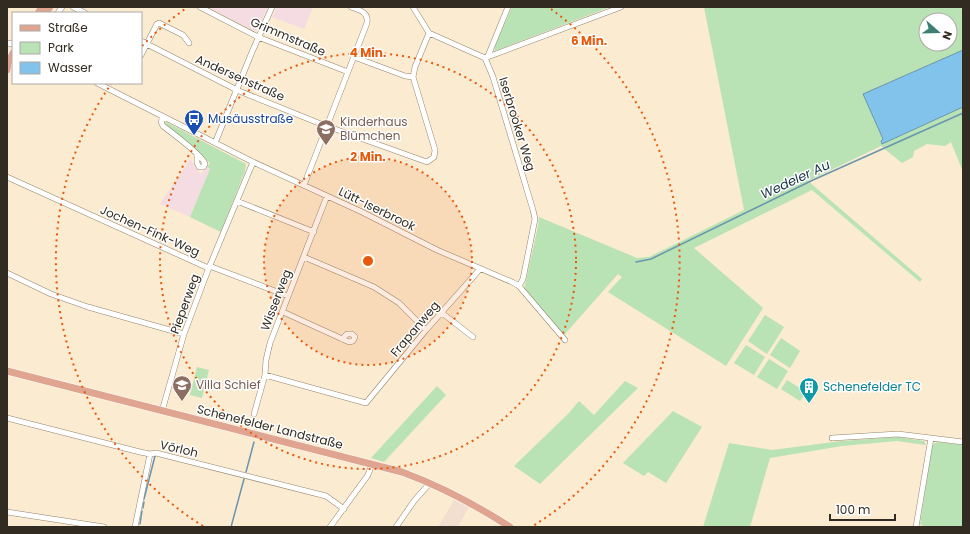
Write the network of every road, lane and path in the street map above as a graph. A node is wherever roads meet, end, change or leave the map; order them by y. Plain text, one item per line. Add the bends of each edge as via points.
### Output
1 (73, 7) edge
2 (200, 7) edge
3 (272, 7) edge
4 (351, 7) edge
5 (413, 7) edge
6 (508, 7) edge
7 (621, 7) edge
8 (83, 12) edge
9 (429, 33) junction
10 (258, 37) junction
11 (142, 42) edge
12 (189, 43) dead end
13 (146, 44) junction
14 (142, 53) edge
15 (12, 55) edge
16 (354, 57) junction
17 (486, 57) junction
18 (7, 70) edge
19 (348, 72) junction
20 (413, 77) junction
21 (99, 84) edge
22 (236, 90) junction
23 (163, 117) junction
24 (327, 126) junction
25 (215, 143) junction
26 (197, 154) dead end
27 (253, 162) junction
28 (7, 177) edge
29 (304, 185) junction
30 (327, 196) junction
31 (237, 201) junction
32 (314, 232) junction
33 (304, 257) junction
34 (210, 267) junction
35 (480, 269) junction
36 (7, 273) edge
37 (519, 286) junction
38 (288, 296) junction
39 (283, 312) junction
40 (442, 313) junction
41 (426, 330) junction
42 (184, 334) junction
43 (473, 336) dead end
44 (342, 339) dead end
45 (565, 340) dead end
46 (7, 371) edge
47 (265, 375) junction
48 (162, 411) junction
49 (254, 414) dead end
50 (7, 418) edge
51 (832, 438) dead end
52 (931, 438) junction
53 (963, 442) edge
54 (150, 454) junction
55 (372, 464) junction
56 (430, 483) junction
57 (344, 509) junction
58 (7, 512) edge
59 (104, 527) edge
60 (136, 527) edge
61 (330, 527) edge
62 (396, 527) edge
63 (510, 527) edge
64 (916, 527) edge

1 - 8 street
2 - 10 street, Grimmstraße
3 - 10 street
4 - 16 street via 364,12 368,20
5 - 9 street
6 - 17 street
7 - 17 street
9 - 17 street
9 - 20 street via 414,67
10 - 19 street, Grimmstraße
10 - 22 street
11 - 13 street, Andersenstraße
12 - 13 street, Andersenstraße via 184,34 159,23
13 - 14 street, Andersenstraße
13 - 22 street, Andersenstraße
15 - 18 main road
16 - 19 street
16 - 20 street
17 - 37 street, Iserbrooker Weg via 535,220 523,279
19 - 24 street
20 - 24 street, Andersenstraße via 435,150 435,155 427,162
21 - 23 street, Lütt-Iserbrook
22 - 24 street, Andersenstraße
22 - 25 street
23 - 25 street, Lütt-Iserbrook
23 - 26 street via 163,126
24 - 29 street
25 - 27 street, Lütt-Iserbrook
27 - 29 street, Lütt-Iserbrook
27 - 31 street, Pieperweg
28 - 34 street, Jochen-Fink-Weg
29 - 30 street, Lütt-Iserbrook
30 - 32 street, Wisserweg
30 - 35 street, Lütt-Iserbrook
31 - 32 street
31 - 34 street, Pieperweg
32 - 33 street, Wisserweg
33 - 38 street, Wisserweg
33 - 41 street via 374,286 399,303
34 - 38 street, Jochen-Fink-Weg
34 - 42 street, Pieperweg
35 - 37 street, Lütt-Iserbrook
35 - 40 street, Frapanweg
36 - 42 street via 51,294 88,307
37 - 45 street, Lütt-Iserbrook
38 - 39 street, Wisserweg
39 - 44 street
39 - 47 street, Wisserweg via 270,343
40 - 41 street, Frapanweg
40 - 43 street
41 - 47 street, Frapanweg via 366,404
42 - 48 street, Pieperweg
46 - 48 main road, Schenefelder Landstraße
47 - 49 street, Wisserweg
48 - 55 main road, Schenefelder Landstraße
50 - 54 street, Vörloh
51 - 52 street via 898,434
52 - 53 street
52 - 64 street
54 - 57 street, Vörloh via 156,453 326,496
54 - 60 street
55 - 56 main road, Schenefelder Landstraße
55 - 57 street via 368,475
56 - 62 street
56 - 63 main road, Schenefelder Landstraße
57 - 61 street
58 - 59 street

